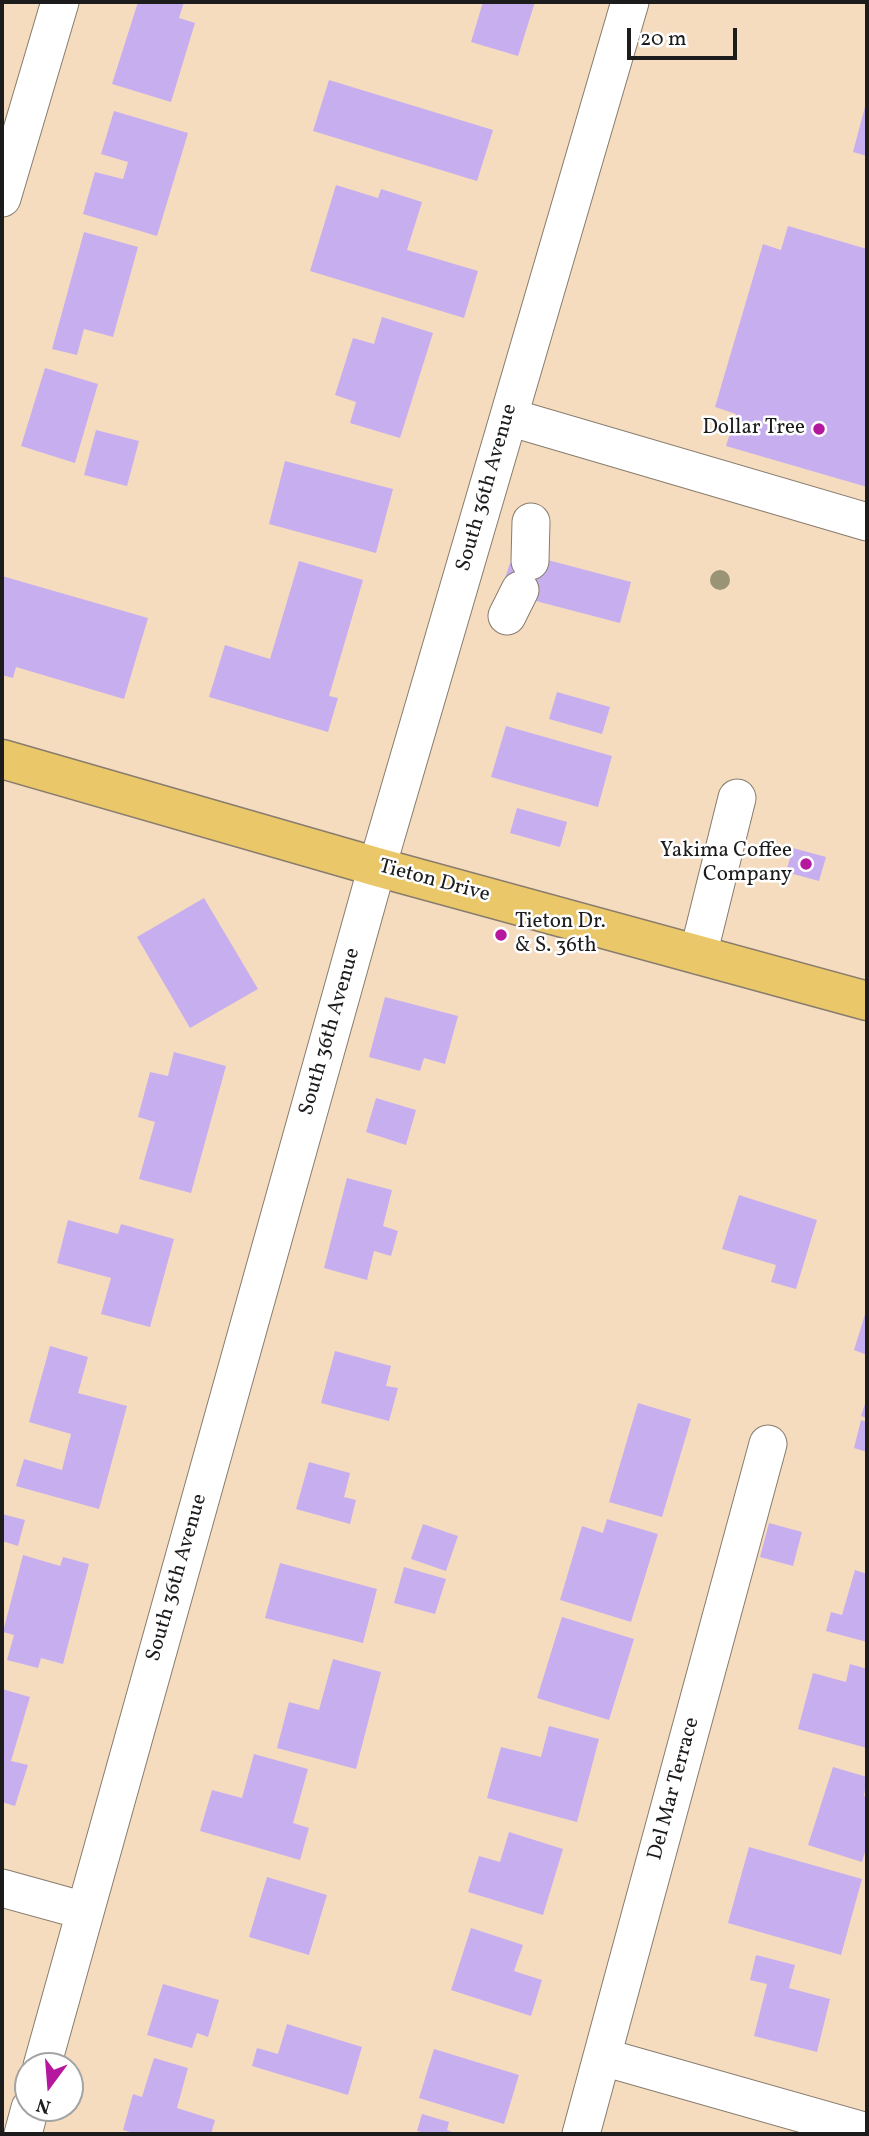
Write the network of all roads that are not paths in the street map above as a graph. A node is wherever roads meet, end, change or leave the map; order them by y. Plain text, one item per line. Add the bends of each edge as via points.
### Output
1 (60, 2) edge
2 (630, 2) edge
3 (2, 198) edge
4 (509, 417) junction
5 (531, 522) dead end
6 (867, 522) edge
7 (519, 589) dead end
8 (2, 759) edge
9 (737, 798) dead end
10 (377, 867) junction
11 (698, 955) junction
12 (867, 1001) edge
13 (768, 1444) dead end
14 (2, 1888) edge
15 (85, 1911) junction
16 (46, 2052) edge
17 (603, 2057) junction
18 (867, 2132) edge
19 (581, 2134) edge

1 - 3 street
2 - 4 street, South 36th Avenue
4 - 6 street
4 - 10 street, South 36th Avenue
5 - 7 street
8 - 10 main road, Tieton Drive
9 - 11 street
10 - 11 main road, Tieton Drive
10 - 15 street, South 36th Avenue
11 - 12 main road, Tieton Drive
13 - 17 street, Del Mar Terrace
14 - 15 street
15 - 16 street, South 36th Avenue
17 - 18 street
17 - 19 street, Del Mar Terrace

